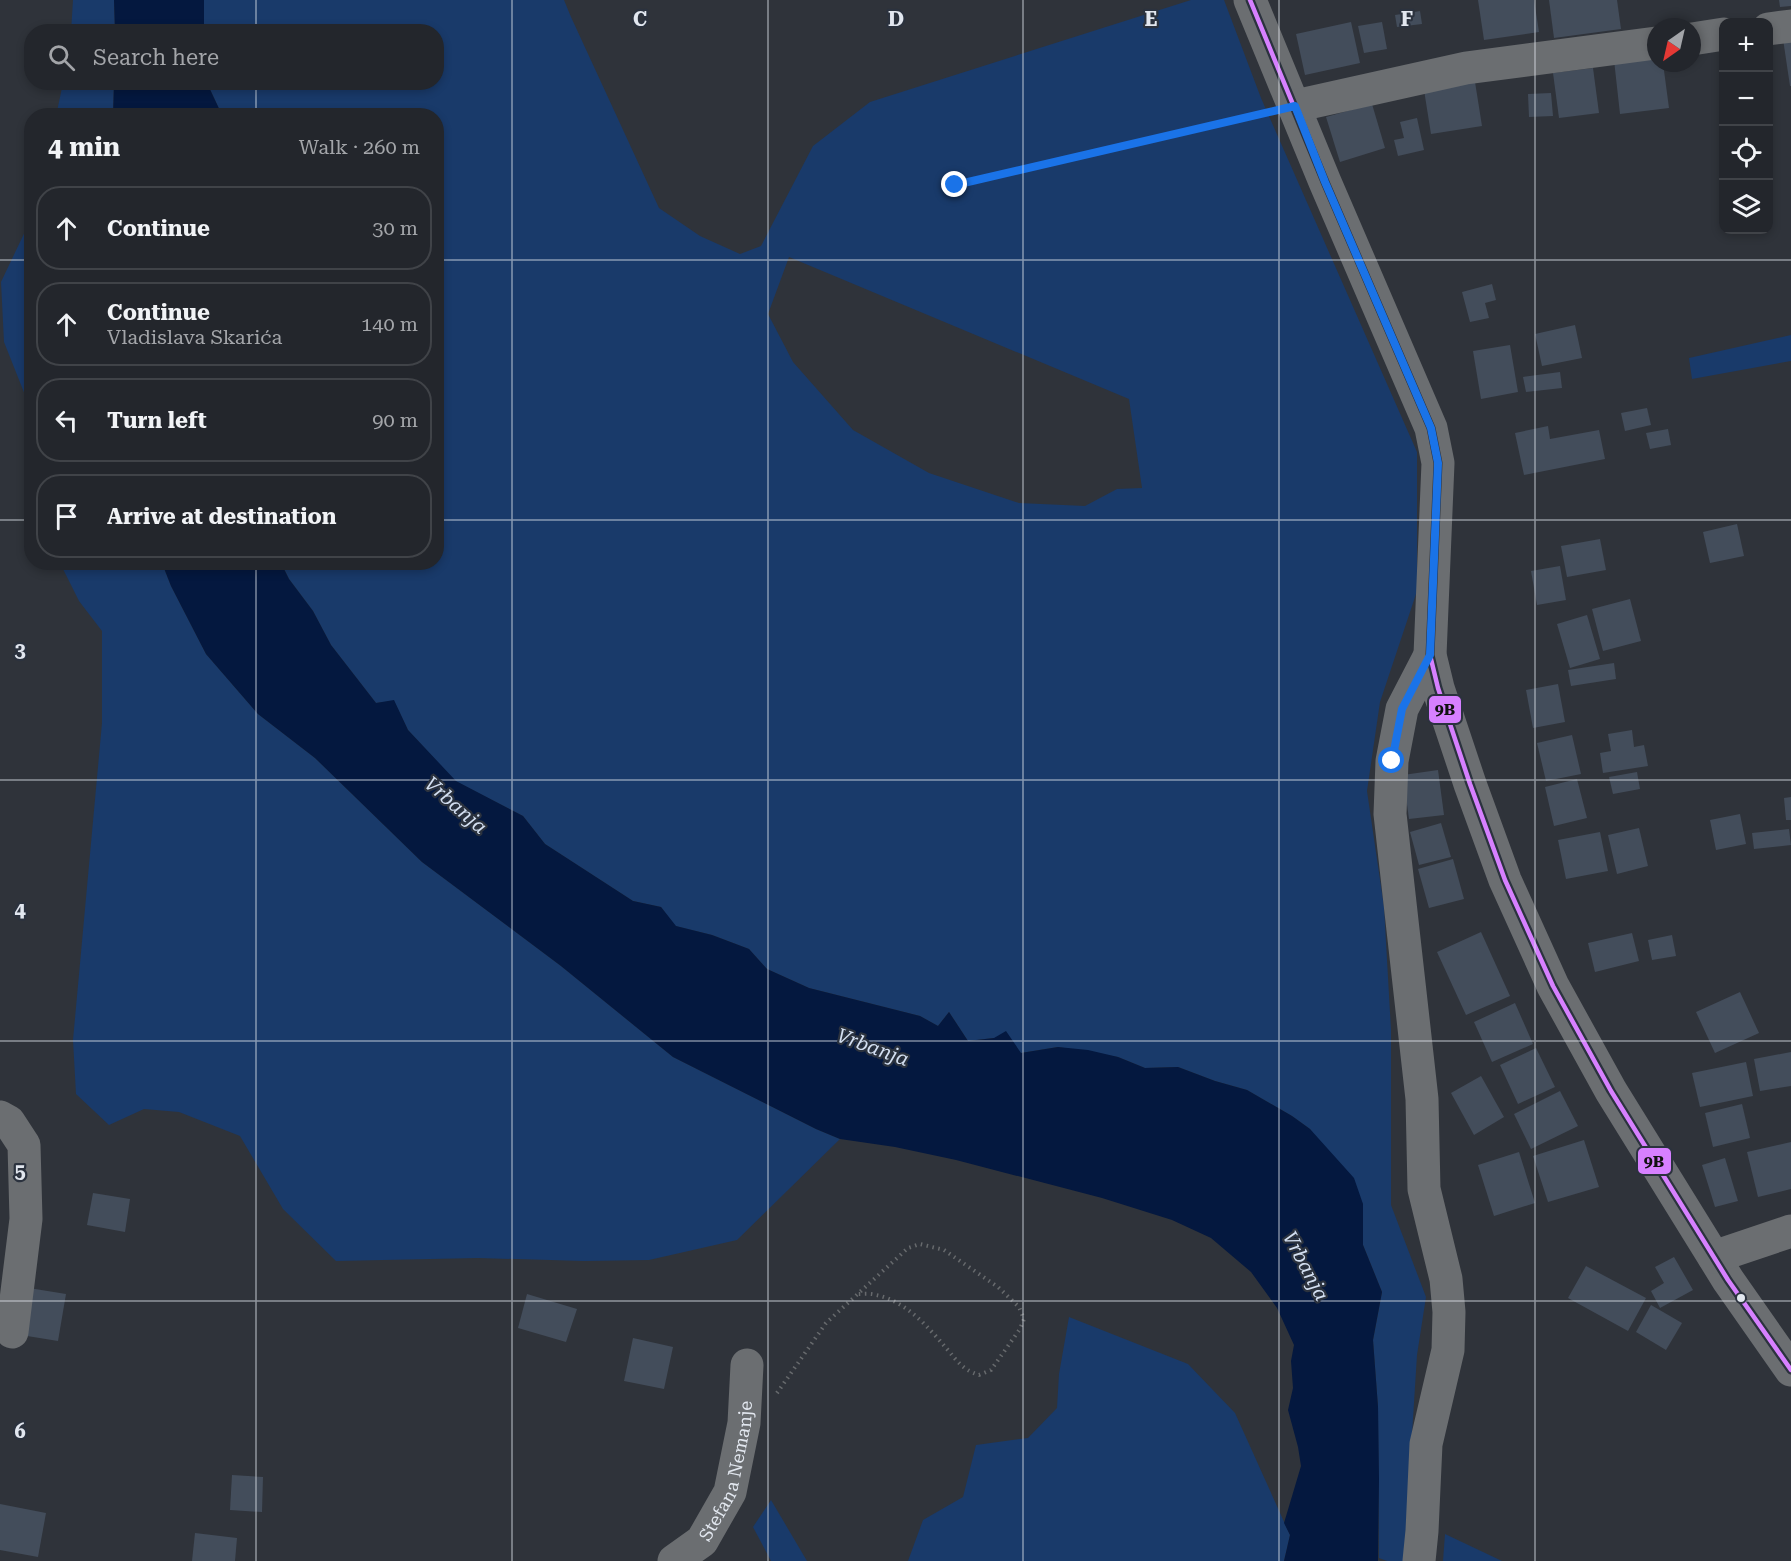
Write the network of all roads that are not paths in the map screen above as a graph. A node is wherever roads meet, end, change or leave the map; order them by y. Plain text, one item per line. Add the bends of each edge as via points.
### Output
1 (1250, 0) edge
2 (1791, 26) edge
3 (1773, 28) edge
4 (1719, 35) edge
5 (1701, 38) edge
6 (1647, 44) edge
7 (1295, 106) junction
8 (1430, 655) junction
9 (0, 1117) edge
10 (1791, 1231) edge
11 (1714, 1257) junction
12 (12, 1332) dead end
13 (747, 1365) dead end
14 (1791, 1370) edge
15 (674, 1561) edge
16 (1419, 1561) edge

1 - 7 street
2 - 3 street
4 - 5 street
6 - 7 street via 1466,68
7 - 8 street via 1431,428 1438,463
8 - 11 street via 1505,880 1553,986 1611,1091
8 - 16 street via 1402,709 1392,761 1390,814 1422,1099 1424,1189 1446,1279 1449,1312 1449,1350 1426,1444
9 - 12 street via 9,1122 24,1145 26,1219
10 - 11 street
11 - 14 street
13 - 15 street, Stefana Nemanje via 744,1423 730,1492 702,1541

